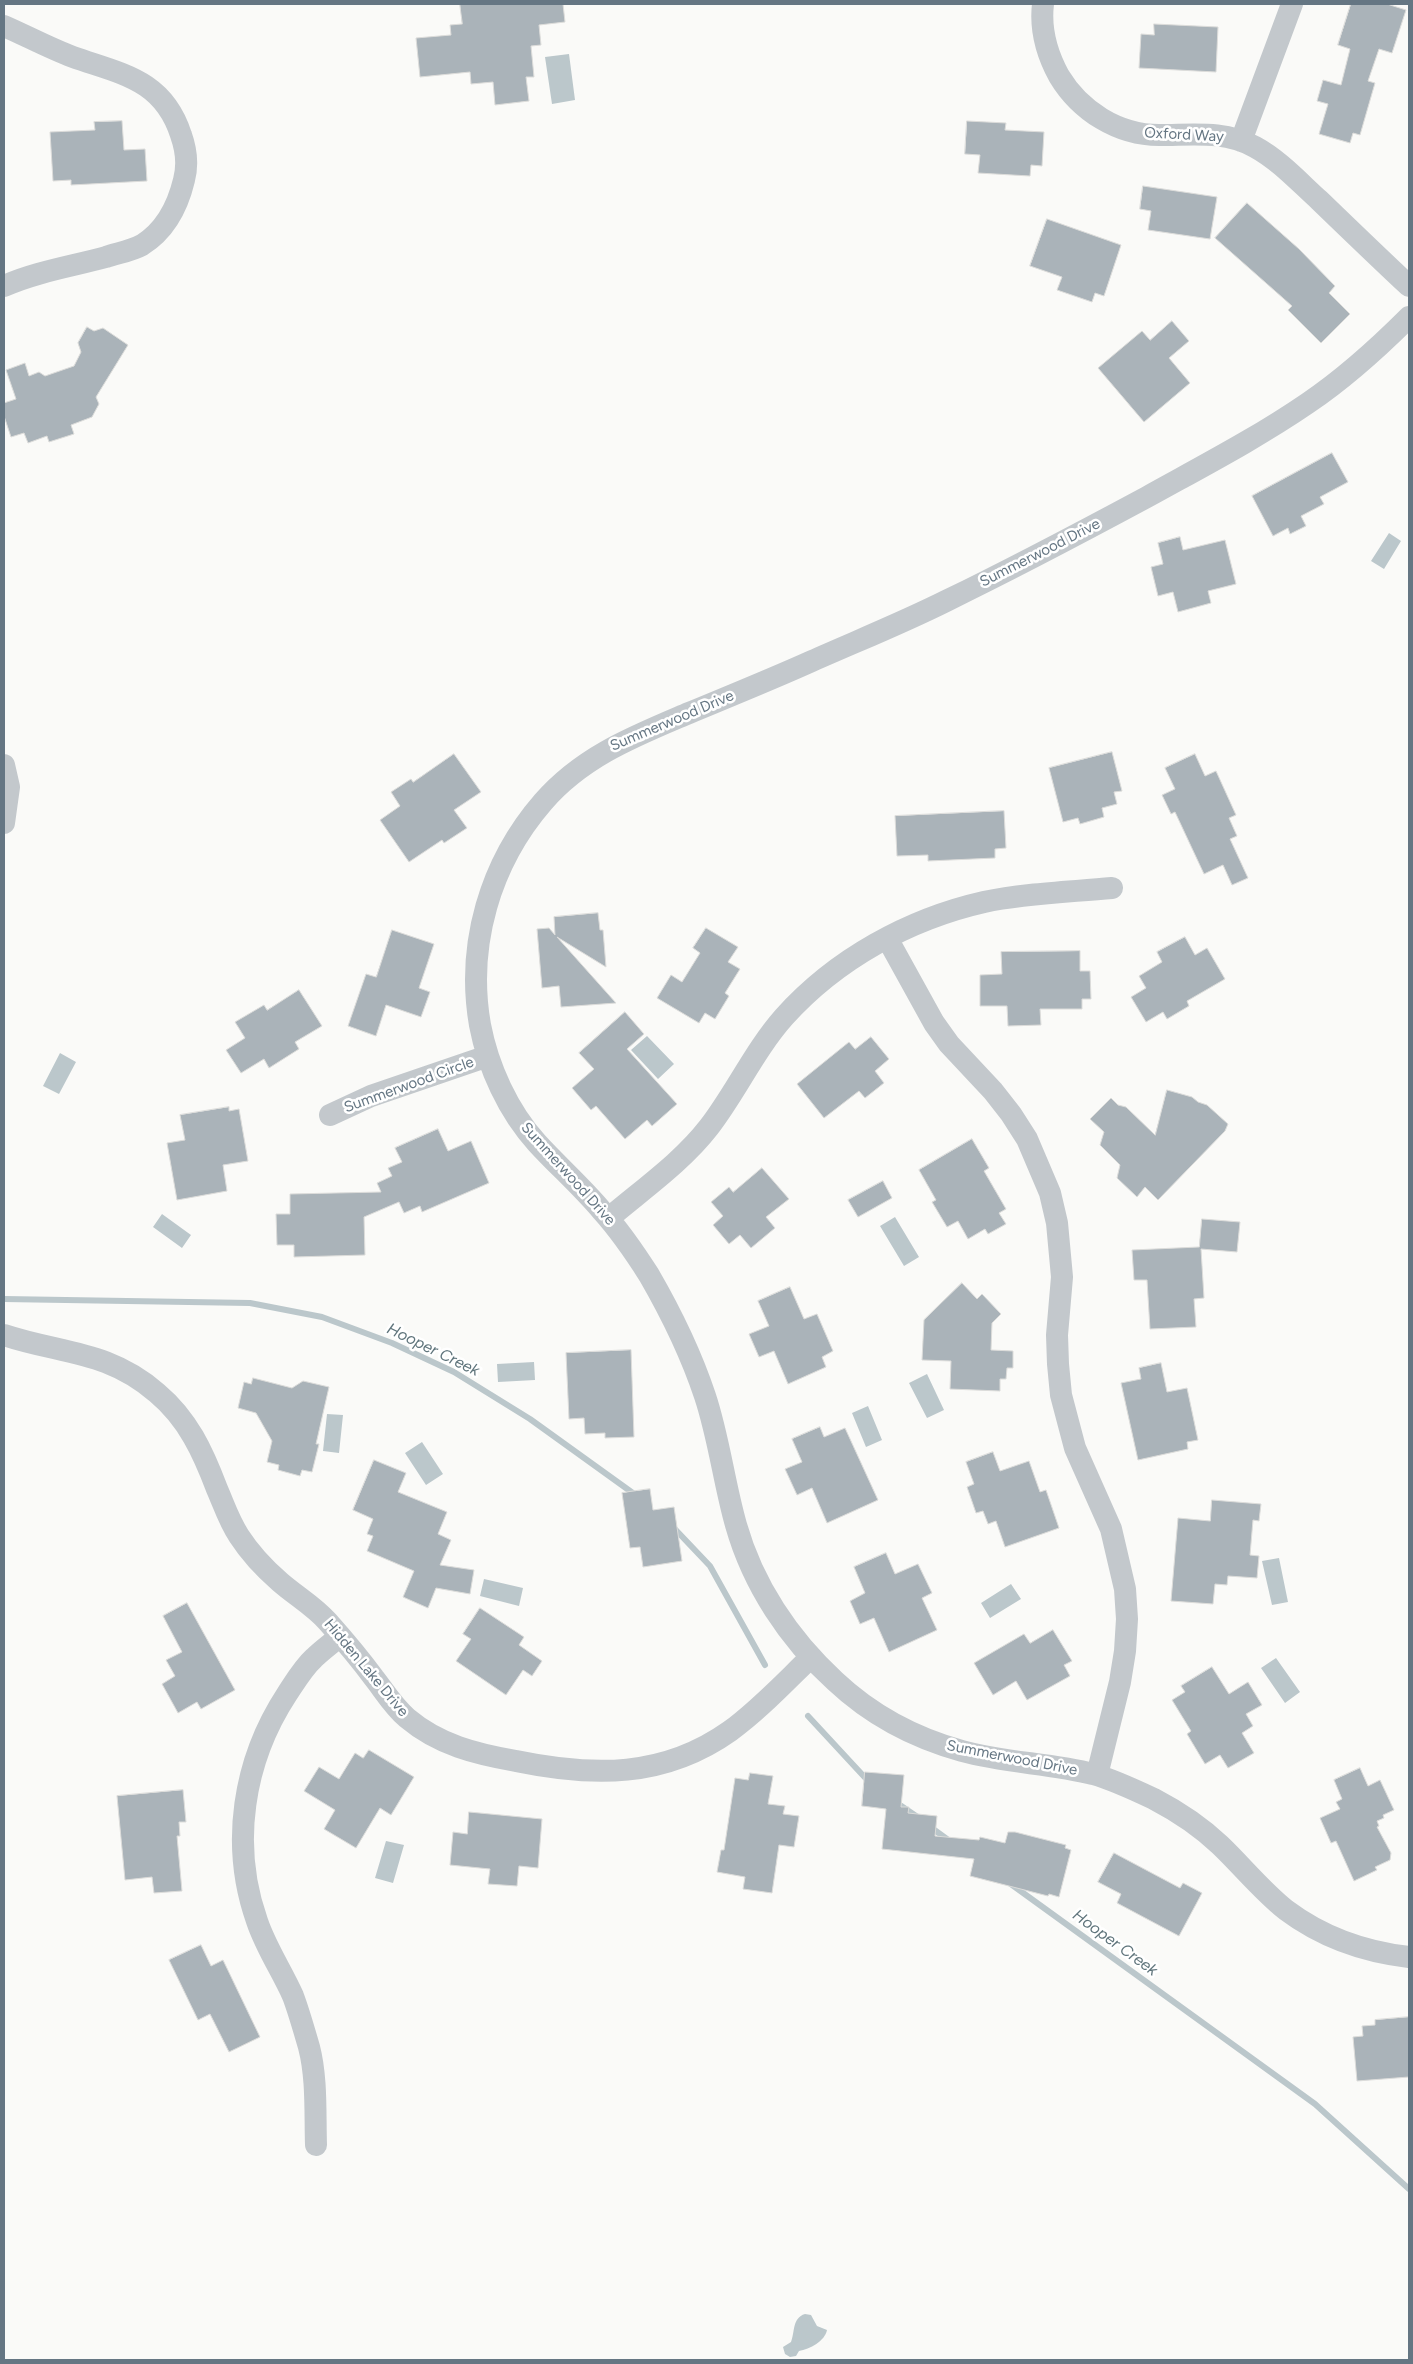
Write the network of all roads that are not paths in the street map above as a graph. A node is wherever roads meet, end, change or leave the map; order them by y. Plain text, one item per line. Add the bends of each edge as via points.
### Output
1 (1043, 4) edge
2 (1292, 4) edge
3 (4, 26) edge
4 (1241, 141) junction
5 (4, 286) edge
6 (1409, 286) edge
7 (1409, 317) edge
8 (4, 765) edge
9 (4, 823) edge
10 (1112, 888) dead end
11 (887, 938) junction
12 (488, 1056) junction
13 (330, 1115) dead end
14 (608, 1218) junction
15 (4, 1335) edge
16 (340, 1636) junction
17 (811, 1657) junction
18 (1097, 1775) junction
19 (1409, 1957) edge
20 (316, 2144) dead end

1 - 4 street, Oxford Way via 1043,28 1052,64 1075,97 1090,111 1106,122 1141,134 1210,134
2 - 4 street
3 - 5 street via 148,85 170,110 178,126 186,159 176,205 162,228 142,245
4 - 6 street, Oxford Way via 1284,168
7 - 12 street, Summerwood Drive via 1370,355 1302,407 1240,446 1092,527 941,604 630,738 582,766 545,799 526,823 497,873 487,901 476,966 478,1007
8 - 9 street via 9,787
10 - 11 street via 985,902 920,923
11 - 14 street via 852,958 803,998 769,1035 696,1143
11 - 18 street via 934,1023 1011,1114 1050,1193 1061,1268 1057,1344 1061,1395 1075,1448 1111,1529 1125,1589 1126,1650
12 - 13 street, Summerwood Circle via 371,1096
12 - 14 street, Summerwood Drive via 501,1087 536,1142
14 - 17 street, Summerwood Drive via 632,1248 672,1316 705,1395 735,1524 747,1557 777,1614
15 - 16 street, Hidden Lake Drive via 105,1361 157,1393 194,1436 230,1520 251,1551
16 - 17 street, Hidden Lake Drive via 392,1704 420,1729 453,1746 487,1756 557,1770 587,1772 650,1766 680,1758 710,1744 753,1712
16 - 20 street via 305,1668 267,1728 250,1776 243,1827 247,1877 256,1920 293,1997 309,2049 314,2077
17 - 18 street, Summerwood Drive via 866,1707 929,1740 964,1752
18 - 19 street, Summerwood Drive via 1162,1803 1191,1822 1217,1842 1284,1908 1307,1924 1341,1941 1376,1952

